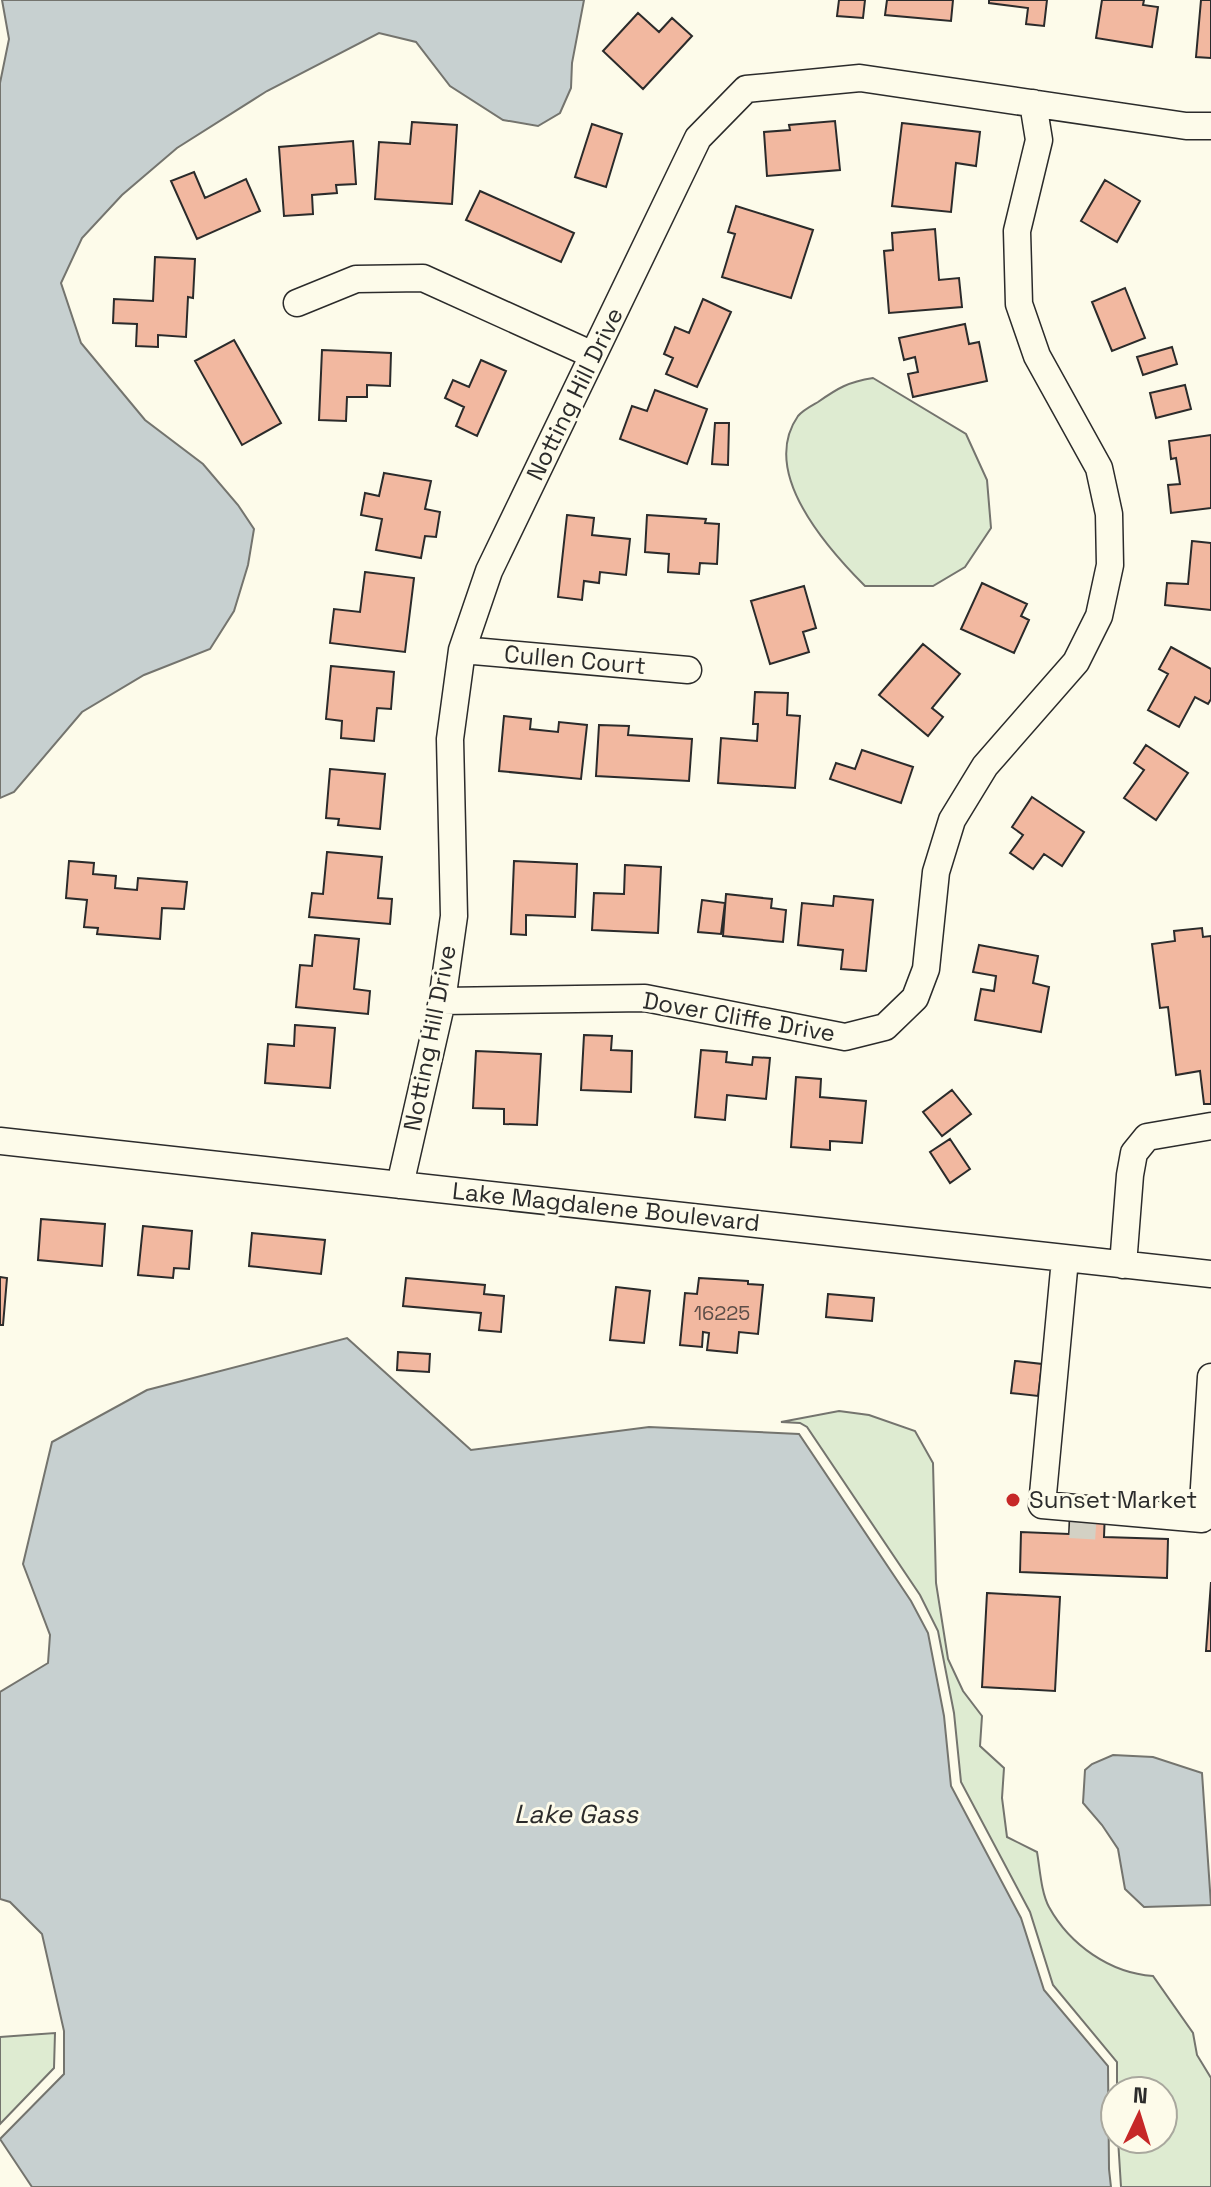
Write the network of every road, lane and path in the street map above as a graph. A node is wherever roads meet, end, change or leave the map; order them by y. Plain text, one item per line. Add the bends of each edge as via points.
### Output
1 (1033, 103) junction
2 (1211, 126) edge
3 (297, 303) dead end
4 (593, 355) junction
5 (462, 650) junction
6 (688, 670) dead end
7 (442, 1001) junction
8 (1211, 1126) edge
9 (0, 1141) edge
10 (400, 1185) junction
11 (1065, 1259) junction
12 (1123, 1265) junction
13 (1211, 1274) edge
14 (1211, 1377) edge

1 - 2 street, Notting Hill Drive
1 - 4 street, Notting Hill Drive via 860,78 746,89 698,138
1 - 7 street, Dover Cliffe Drive via 1039,140 1017,231 1019,304 1037,356 1099,468 1109,514 1110,565 1099,616 1076,662 985,766 952,820 936,872 926,969 915,998 885,1027 845,1037 645,998
3 - 4 street via 356,279 423,278
4 - 5 street, Notting Hill Drive via 489,571
5 - 6 street, Cullen Court
5 - 7 street, Notting Hill Drive via 450,739 454,916
7 - 10 street, Notting Hill Drive
8 - 12 street via 1147,1137 1134,1153
9 - 10 street, Lake Magdalene Boulevard
10 - 11 street, Lake Magdalene Boulevard
11 - 12 street, Lake Magdalene Boulevard
11 - 14 street via 1042,1505 1068,1516 1202,1519
12 - 13 street, Lake Magdalene Boulevard

